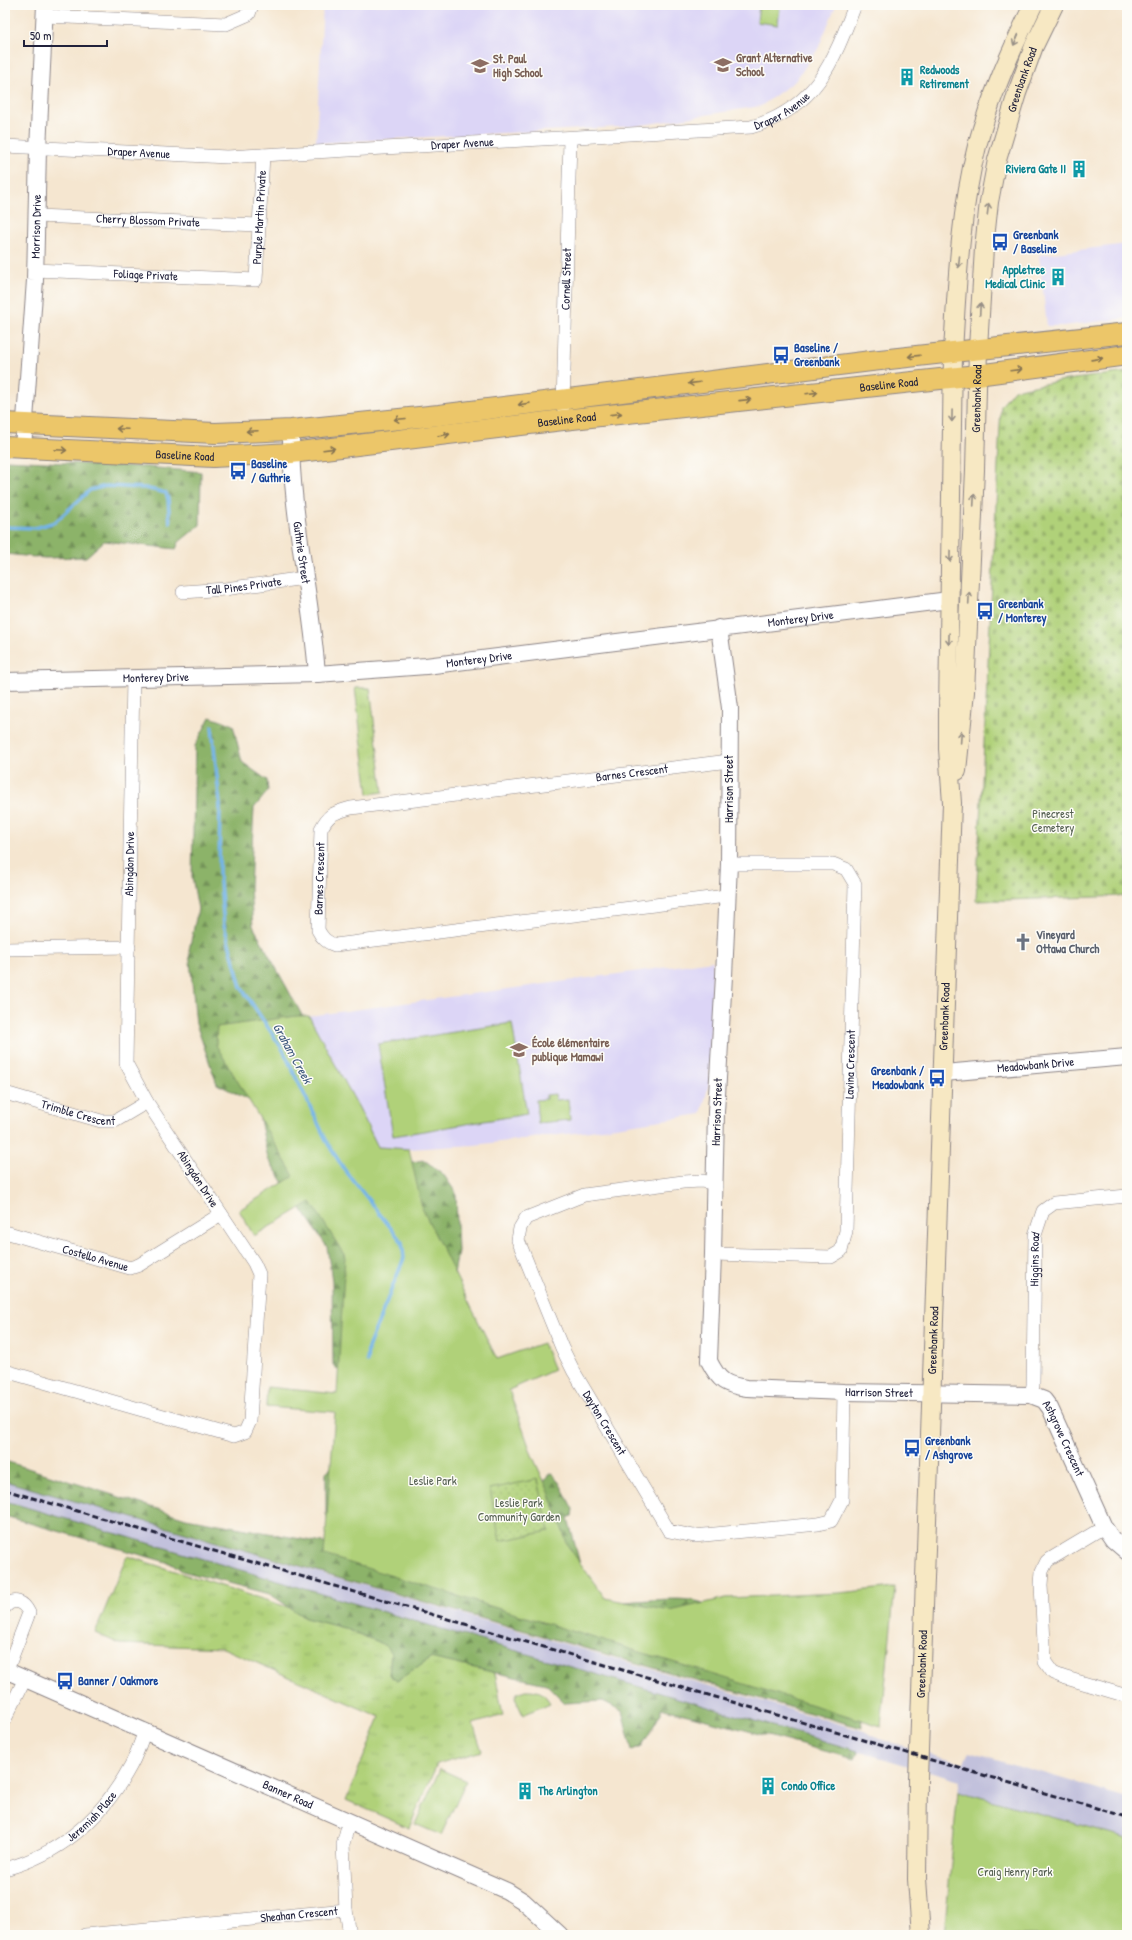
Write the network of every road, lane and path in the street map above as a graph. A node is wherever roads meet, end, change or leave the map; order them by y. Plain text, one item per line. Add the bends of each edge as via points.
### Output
1 (252, 5) edge
2 (855, 5) edge
3 (1033, 5) edge
4 (1054, 5) edge
5 (45, 10) edge
6 (570, 139) junction
7 (5, 146) edge
8 (38, 149) junction
9 (263, 155) junction
10 (36, 216) junction
11 (259, 225) junction
12 (35, 270) junction
13 (256, 280) joint
14 (1127, 333) edge
15 (978, 348) junction
16 (953, 352) junction
17 (1127, 355) edge
18 (978, 375) junction
19 (953, 377) junction
20 (562, 399) junction
21 (563, 420) junction
22 (5, 423) edge
23 (25, 423) junction
24 (291, 430) junction
25 (14, 448) edge
26 (291, 454) junction
27 (305, 578) junction
28 (183, 592) dead end
29 (950, 600) junction
30 (718, 628) junction
31 (317, 674) junction
32 (133, 678) junction
33 (5, 681) edge
34 (729, 761) junction
35 (952, 803) junction
36 (729, 864) junction
37 (726, 896) junction
38 (129, 947) junction
39 (5, 949) edge
40 (1127, 1057) edge
41 (944, 1073) junction
42 (5, 1092) edge
43 (147, 1102) junction
44 (714, 1183) junction
45 (1127, 1196) edge
46 (221, 1214) junction
47 (5, 1232) edge
48 (713, 1254) junction
49 (5, 1371) edge
50 (844, 1392) junction
51 (932, 1394) junction
52 (1031, 1395) junction
53 (1104, 1527) junction
54 (1127, 1552) edge
55 (5, 1607) edge
56 (6, 1670) edge
57 (25, 1679) junction
58 (1127, 1696) edge
59 (5, 1719) edge
60 (145, 1730) junction
61 (349, 1822) junction
62 (5, 1869) edge
63 (917, 1878) junction
64 (346, 1910) junction
65 (85, 1935) edge
66 (350, 1935) edge
67 (560, 1935) edge
68 (908, 1935) edge
69 (921, 1935) edge

1 - 5 street via 249,14 226,24
2 - 6 street, Draper Avenue via 820,82 803,101 766,123 736,129
3 -> 16 main road, Greenbank Road via 991,101 977,147 962,228
15 -> 4 main road, Greenbank Road via 984,248 997,160 1034,46
5 - 8 street, Morrison Drive
6 - 9 street, Draper Avenue
6 - 20 street, Cornell Street
7 - 8 street, Draper Avenue
8 - 9 street, Draper Avenue via 227,157
8 - 10 street, Morrison Drive
9 - 11 street, Purple Martin Private
10 - 11 street, Cherry Blossom Private
10 - 12 street, Morrison Drive
11 - 13 street, Purple Martin Private
12 - 13 street, Foliage Private
12 - 23 street, Morrison Drive
14 - 15 main road, Baseline Road
15 - 16 main road, Baseline Road
15 - 18 main road, Greenbank Road
16 - 19 main road, Greenbank Road
16 -> 20 main road, Baseline Road
18 -> 17 main road, Baseline Road
18 - 19 main road, Baseline Road
35 -> 18 main road, Greenbank Road via 960,752 965,692
21 -> 19 main road, Baseline Road
19 -> 29 main road, Greenbank Road
20 - 21 street, Cornell Street
20 -> 24 main road, Baseline Road via 439,416
26 -> 21 main road, Baseline Road
22 - 23 main road, Baseline Road
24 -> 23 main road, Baseline Road via 215,433
23 - 25 street, Morrison Drive
24 - 26 street, Guthrie Street
25 -> 26 main road, Baseline Road via 213,457
26 - 27 street, Guthrie Street
27 - 28 street, Tall Pines Private
27 - 31 street, Guthrie Street
29 - 30 street, Monterey Drive
29 -> 35 main road, Greenbank Road via 948,749
30 - 31 street, Monterey Drive via 426,666
30 - 34 street, Harrison Street via 730,708
31 - 32 street, Monterey Drive
32 - 33 street, Monterey Drive
32 - 38 street, Abingdon Drive
34 - 36 street, Harrison Street
34 - 37 street, Barnes Crescent via 351,808 334,813 327,818 321,829 318,930 321,937 335,945
35 - 41 main road, Greenbank Road
36 - 37 street, Harrison Street
36 - 48 street, Lavina Crescent via 833,864 846,869 855,884 846,1231 841,1251 830,1257
37 - 44 street, Harrison Street
38 - 39 street
38 - 43 street, Abingdon Drive via 126,1063
40 - 41 street, Meadowbank Drive
41 - 51 main road, Greenbank Road
42 - 43 street, Trimble Crescent via 101,1121 115,1121
43 - 46 street, Abingdon Drive
44 - 48 street, Harrison Street
44 - 50 street, Dayton Crescent via 683,1182 584,1195 526,1218 520,1228 518,1240 574,1372 669,1531 694,1536 818,1524 831,1520 842,1500
45 - 52 street, Higgins Road via 1054,1203 1043,1211 1035,1235
46 - 47 street, Costello Avenue via 139,1265 130,1268
46 - 49 street, Abingdon Drive via 254,1263 258,1274 250,1421 245,1432 234,1436
48 - 50 street, Harrison Street via 708,1361 723,1382 747,1388
50 - 51 street, Harrison Street
51 - 52 street, Ashgrove Crescent
51 - 63 main road, Greenbank Road via 918,1773
52 - 53 street, Ashgrove Crescent via 1044,1400 1050,1408
53 - 54 street, Ashgrove Crescent via 1113,1540
53 - 58 street via 1044,1565 1041,1586 1045,1662 1053,1673
55 - 56 street via 9,1602 16,1601 22,1603 29,1613
56 - 57 street, Banner Road
57 - 59 street
57 - 60 street, Banner Road
60 - 61 street, Banner Road
60 - 62 street, Jeremiah Place via 132,1764 103,1808 65,1843 42,1856
61 - 64 street via 344,1844
61 - 67 street, Banner Road via 507,1891
63 - 68 main road, Greenbank Road
63 - 69 main road, Greenbank Road
64 - 65 street, Sheahan Crescent
64 - 66 street

